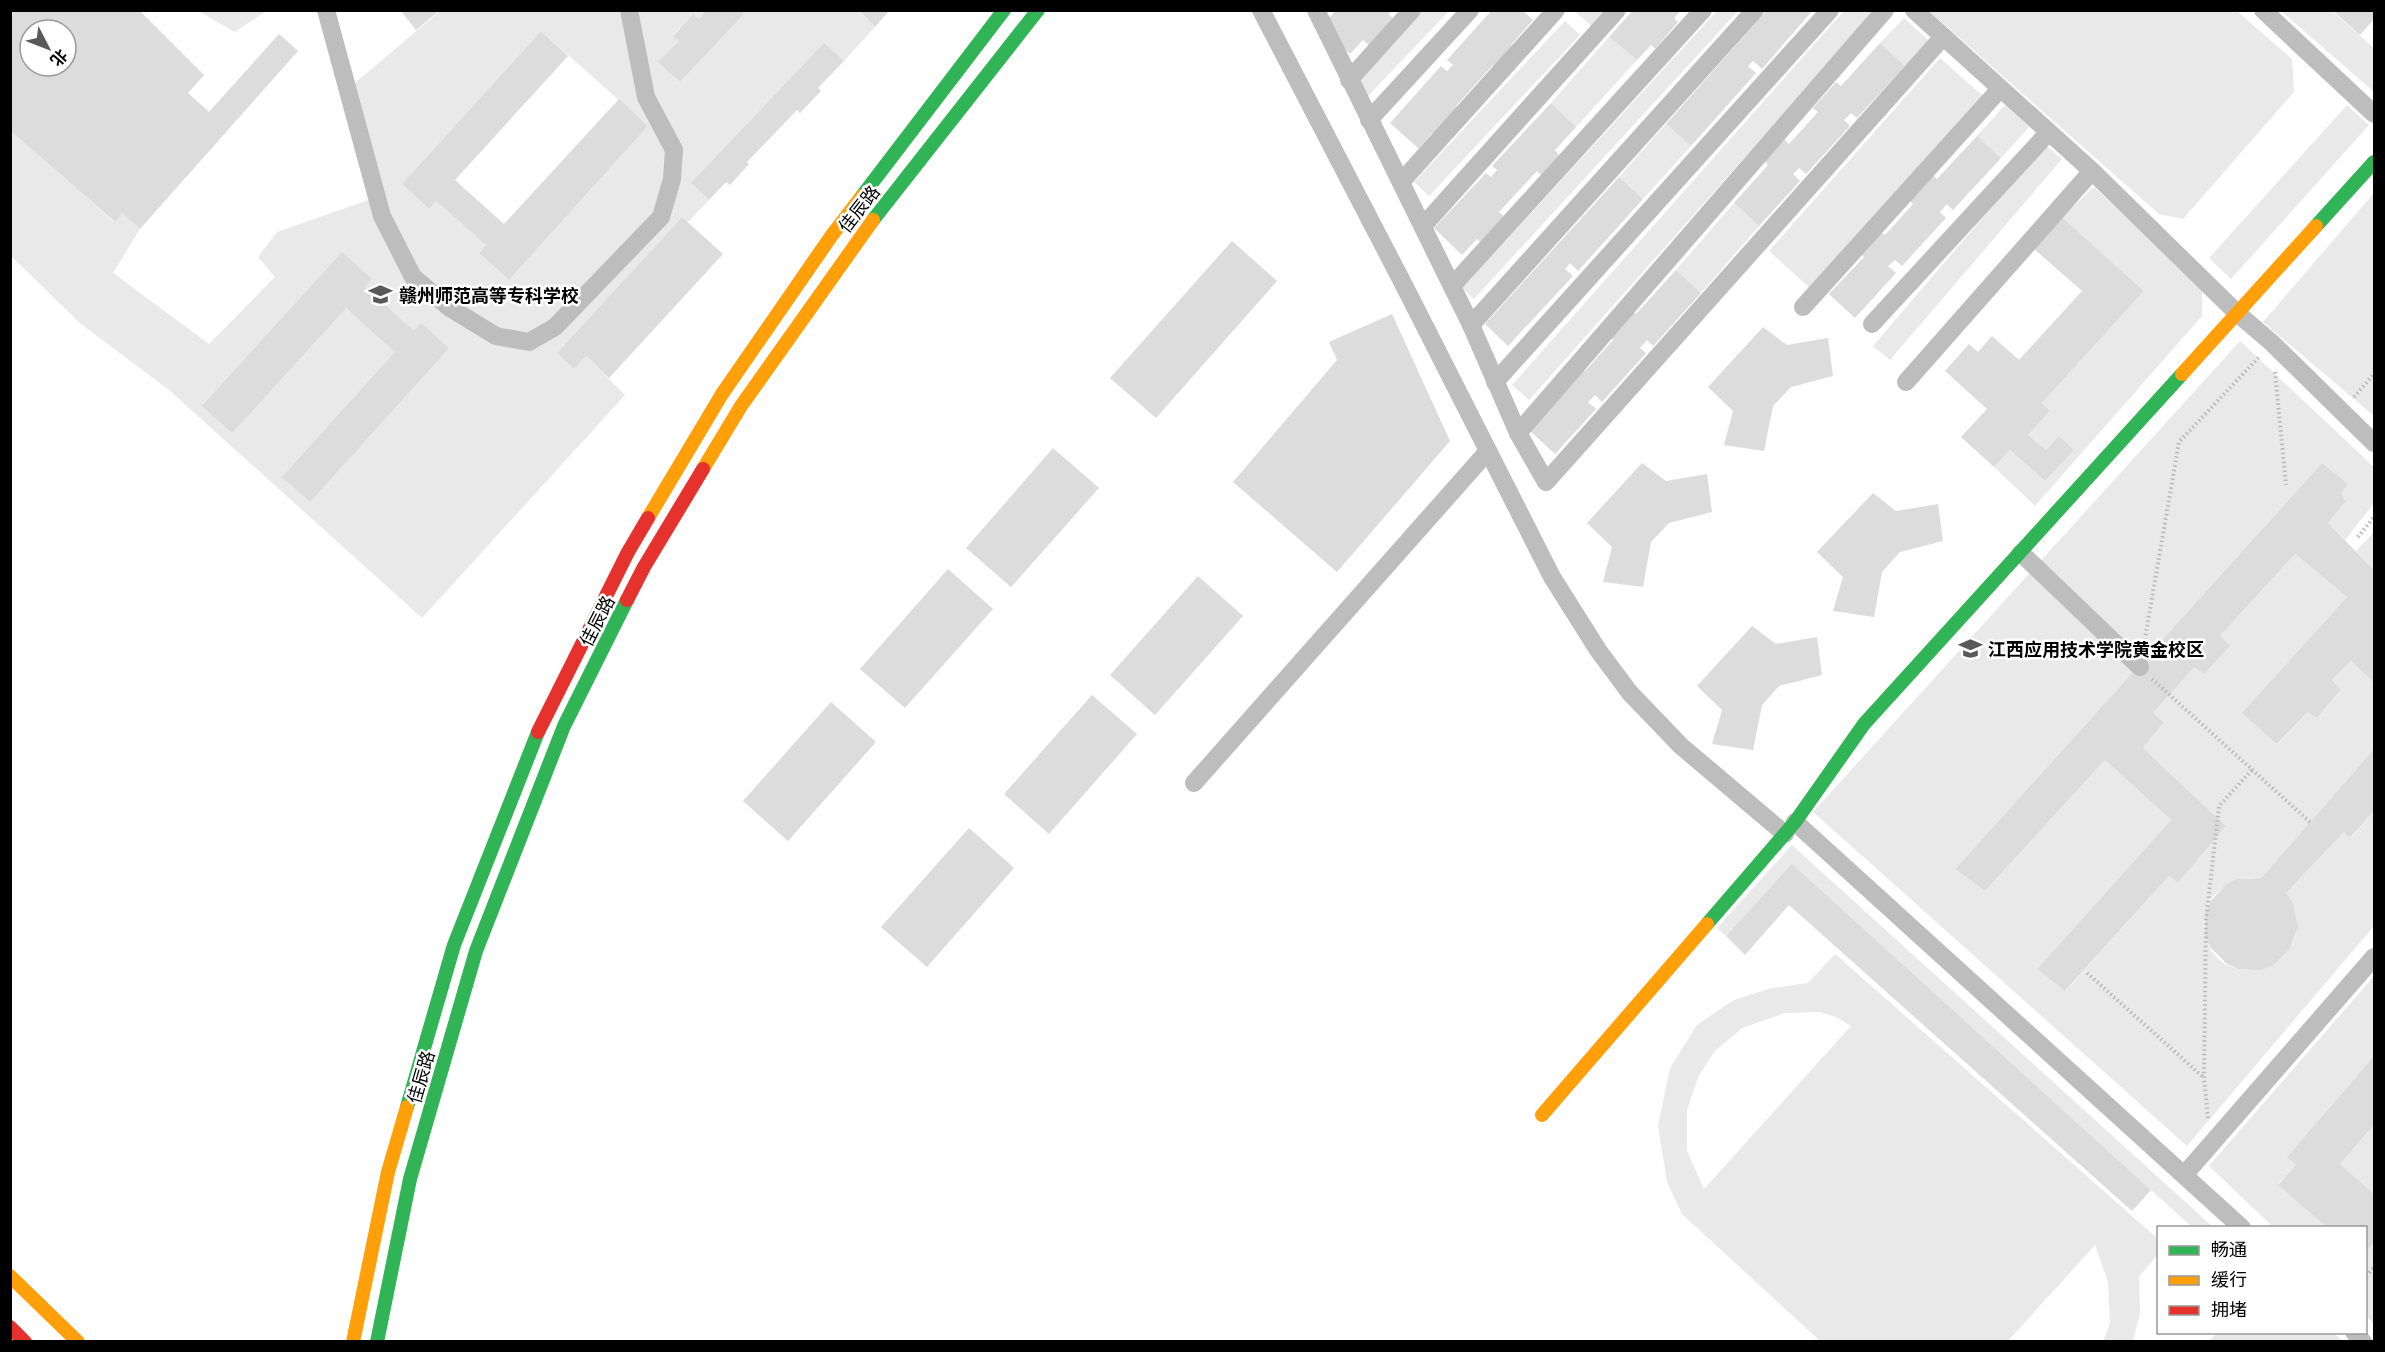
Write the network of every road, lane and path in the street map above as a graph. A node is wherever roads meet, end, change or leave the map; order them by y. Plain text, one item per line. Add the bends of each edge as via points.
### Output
1 (326, 10) edge
2 (629, 10) edge
3 (1004, 10) edge
4 (1038, 10) edge
5 (1262, 10) edge
6 (1316, 10) edge
7 (1412, 10) edge
8 (1470, 10) edge
9 (1556, 10) edge
10 (1617, 10) edge
11 (1703, 10) edge
12 (1755, 10) edge
13 (1830, 10) edge
14 (1885, 10) edge
15 (1914, 10) edge
16 (2263, 10) edge
17 (1942, 38) junction
18 (1349, 80) junction
19 (2000, 89) junction
20 (2374, 114) edge
21 (1369, 120) junction
22 (2048, 133) junction
23 (2374, 162) edge
24 (2092, 171) junction
25 (1401, 182) junction
26 (1423, 226) junction
27 (1452, 286) junction
28 (1803, 307) dead end
29 (2237, 313) junction
30 (1872, 324) dead end
31 (1471, 325) junction
32 (2272, 343) junction
33 (2374, 374) edge
34 (1496, 382) junction
35 (1906, 382) dead end
36 (2341, 410) junction
37 (1518, 433) junction
38 (2374, 442) edge
39 (1488, 451) junction
40 (2286, 485) dead end
41 (2374, 517) edge
42 (2358, 537) dead end
43 (2021, 553) junction
44 (2140, 668) junction
45 (2252, 771) junction
46 (1194, 783) dead end
47 (2310, 822) dead end
48 (1790, 828) junction
49 (2374, 957) edge
50 (2087, 973) dead end
51 (2204, 1078) junction
52 (1542, 1115) dead end
53 (2211, 1143) junction
54 (2185, 1174) junction
55 (2241, 1226) edge
56 (10, 1276) edge
57 (10, 1317) edge
58 (10, 1328) edge
59 (23, 1340) edge
60 (78, 1341) edge
61 (353, 1341) edge
62 (377, 1341) edge

1 - 2 street via 382,216 413,277 450,308 496,336 529,342 555,327 661,217 672,179 674,150 646,97
3 - 61 main road, 佳辰路 via 832,235 722,394 628,552 543,719 454,945 388,1172
4 - 62 main road, 佳辰路 via 852,247 741,405 644,567 564,726 476,951 410,1179
5 - 39 street
6 - 18 street
7 - 18 street
8 - 21 street
9 - 25 street
10 - 26 street
11 - 27 street
12 - 31 street
13 - 34 street
14 - 37 street
15 - 17 street
16 - 20 street
17 - 19 street
17 - 37 street via 1546,482
18 - 21 street
19 - 22 street
19 - 28 street
21 - 25 street
22 - 24 street
22 - 30 street
23 - 29 main road
24 - 29 street
24 - 35 street
25 - 26 street
26 - 27 street
27 - 31 street
29 - 32 street
29 - 43 main road
31 - 34 street
32 - 36 street
32 - 40 path
32 - 44 path via 2179,442
33 - 36 path
34 - 37 street
36 - 38 street
39 - 46 street
39 - 48 street via 1552,577 1630,693 1681,746
41 - 42 path
43 - 44 street
43 - 48 main road via 1864,724
44 - 45 path
45 - 47 path
45 - 51 path via 2218,806 2206,920
48 - 52 main road
48 - 54 street
49 - 53 street
50 - 51 path
51 - 53 path
53 - 54 street
54 - 55 street
56 - 60 main road
57 - 59 main road
58 - 59 main road

